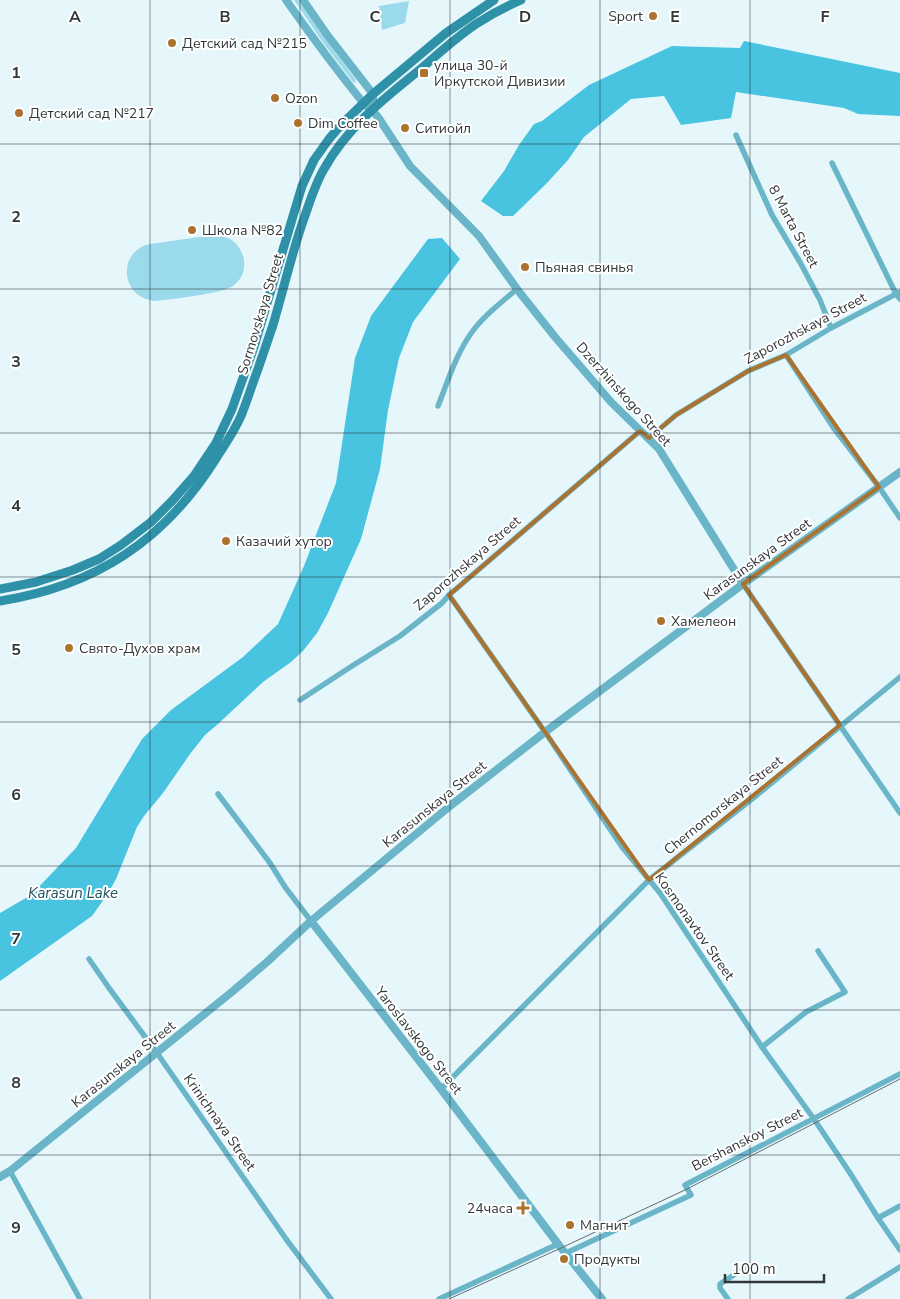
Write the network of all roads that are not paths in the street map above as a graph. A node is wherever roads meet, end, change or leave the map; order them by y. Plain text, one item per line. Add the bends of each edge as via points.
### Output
1 (286, 0) edge
2 (303, 0) edge
3 (494, 0) edge
4 (521, 0) edge
5 (373, 94) junction
6 (363, 102) junction
7 (373, 111) junction
8 (736, 135) dead end
9 (832, 163) dead end
10 (518, 289) junction
11 (899, 295) edge
12 (831, 328) junction
13 (786, 354) junction
14 (438, 406) dead end
15 (228, 416) junction
16 (238, 421) junction
17 (640, 430) junction
18 (649, 438) junction
19 (900, 472) edge
20 (879, 487) junction
21 (900, 518) edge
22 (743, 584) junction
23 (0, 589) edge
24 (449, 595) junction
25 (0, 601) edge
26 (900, 677) edge
27 (300, 700) dead end
28 (840, 725) junction
29 (545, 732) junction
30 (218, 794) dead end
31 (900, 813) edge
32 (649, 880) junction
33 (311, 921) junction
34 (818, 951) dead end
35 (90, 959) dead end
36 (762, 1047) junction
37 (157, 1053) junction
38 (900, 1074) edge
39 (442, 1089) junction
40 (814, 1119) junction
41 (3, 1174) edge
42 (900, 1206) edge
43 (878, 1218) junction
44 (558, 1244) junction
45 (900, 1250) edge
46 (566, 1253) junction
47 (749, 1265) dead end
48 (900, 1267) edge
49 (80, 1299) edge
50 (331, 1299) edge
51 (439, 1299) edge
52 (602, 1299) edge
53 (728, 1299) edge
54 (848, 1299) edge

1 - 6 street
2 - 5 street
3 - 5 main road, Sormovskaya Street via 446,33
4 - 7 main road, Sormovskaya Street via 475,25
5 - 6 main road, Sormovskaya Street
5 - 7 street
6 - 7 street
6 - 15 main road, Sormovskaya Street via 329,139 314,160 302,186 254,346
7 - 10 street, Dzerzhinskogo Street via 410,166 479,236
7 - 16 main road, Sormovskaya Street via 344,139 315,186 272,328
8 - 12 street, 8 Marta Street via 772,215 820,300
9 - 11 street
10 - 14 street via 483,319 466,341
10 - 17 street, Dzerzhinskogo Street via 610,402
11 - 12 street, Zaporozhskaya Street
12 - 13 street, Zaporozhskaya Street
13 - 18 street, Zaporozhskaya Street via 748,371 676,415
13 - 20 street via 833,427
15 - 16 main road
15 - 23 main road, Sormovskaya Street via 216,443 194,476 138,532 99,558 73,570
16 - 25 main road, Sormovskaya Street via 204,479 182,506 146,540 124,556 77,580
17 - 18 street, Dzerzhinskogo Street
17 - 24 street, Zaporozhskaya Street
18 - 22 street, Dzerzhinskogo Street
19 - 20 street, Karasunskaya Street
20 - 21 street
20 - 22 street, Karasunskaya Street
22 - 28 street, Dzerzhinskogo Street
22 - 29 street, Karasunskaya Street
24 - 27 street, Zaporozhskaya Street via 400,636
24 - 29 street, Kosmonavtov Street
26 - 28 street, Chernomorskaya Street
28 - 31 street, Dzerzhinskogo Street
28 - 32 street, Chernomorskaya Street
29 - 32 street, Kosmonavtov Street via 617,839
29 - 33 street, Karasunskaya Street
30 - 33 street, Yaroslavskogo Street
32 - 36 street, Kosmonavtov Street
32 - 39 street, Chernomorskaya Street
33 - 37 street, Karasunskaya Street via 240,986
33 - 39 street, Yaroslavskogo Street
34 - 36 street via 845,992 806,1012
35 - 37 street, Krinichnaya Street
36 - 40 street, Kosmonavtov Street
37 - 41 street, Karasunskaya Street
37 - 50 street, Krinichnaya Street
38 - 40 street, Bershanskoy Street
39 - 44 street, Yaroslavskogo Street
40 - 43 street, Kosmonavtov Street
40 - 46 street, Bershanskoy Street via 685,1185 691,1195
41 - 49 street
42 - 43 street
43 - 45 street, Kosmonavtov Street
44 - 46 street, Yaroslavskogo Street
44 - 51 street
46 - 52 street, Yaroslavskogo Street
47 - 53 street via 720,1284
48 - 54 street

